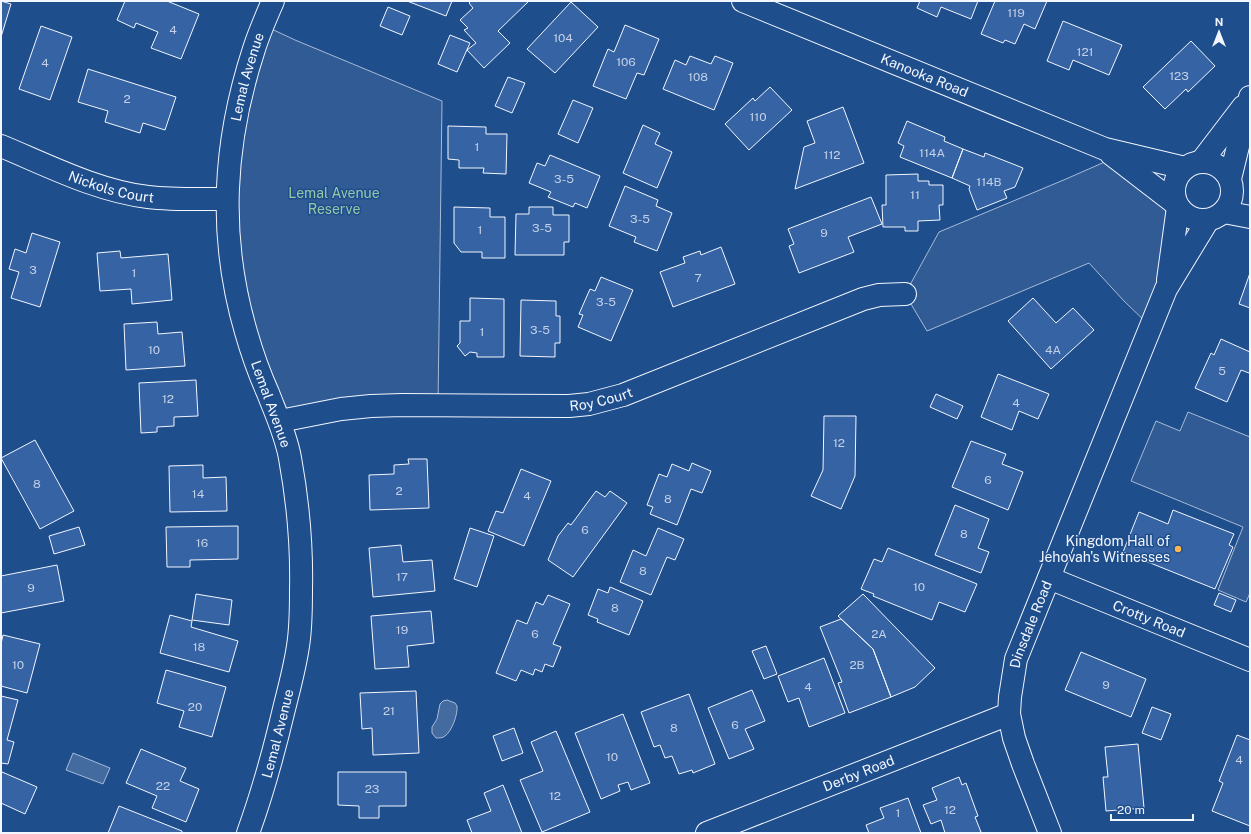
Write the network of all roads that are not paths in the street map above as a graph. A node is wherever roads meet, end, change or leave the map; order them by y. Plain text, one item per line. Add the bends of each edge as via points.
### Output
1 (273, 1) edge
2 (743, 1) edge
3 (1249, 98) edge
4 (1, 146) edge
5 (1105, 149) junction
6 (1193, 165) junction
7 (1231, 185) junction
8 (227, 199) junction
9 (1250, 203) edge
10 (1177, 205) junction
11 (1216, 216) junction
12 (1250, 217) edge
13 (1166, 289) junction
14 (905, 294) dead end
15 (280, 421) junction
16 (1049, 578) junction
17 (1250, 660) edge
18 (1009, 714) junction
19 (248, 833) edge
20 (707, 833) edge
21 (1050, 833) edge

1 - 8 street, Lemal Avenue via 254,47 239,102 230,154
2 - 5 street, Kanooka Road
3 - 6 street
3 - 7 street
4 - 8 street, Nickols Court via 112,190 158,198
5 - 6 street, Kanooka Road
5 - 10 street, Kanooka Road
6 - 7 street via 1210,163 1218,167 1225,172
6 - 10 street via 1176,181 1174,196
7 - 9 street
7 - 11 street via 1228,205
8 - 15 street, Lemal Avenue via 230,254 237,297 258,370
10 - 11 street via 1184,214 1199,221
10 - 13 street, Dinsdale Road
11 - 12 street
11 - 13 street, Dinsdale Road
13 - 16 street, Dinsdale Road
14 - 15 street, Roy Court via 879,295 863,299 623,395 589,404 371,406
15 - 19 street, Lemal Avenue via 290,455 300,533 301,606 298,646 273,754
16 - 17 street, Crotty Road
16 - 18 street, Dinsdale Road via 1016,659
18 - 20 street, Derby Road
18 - 21 street, Dinsdale Road via 1014,738

